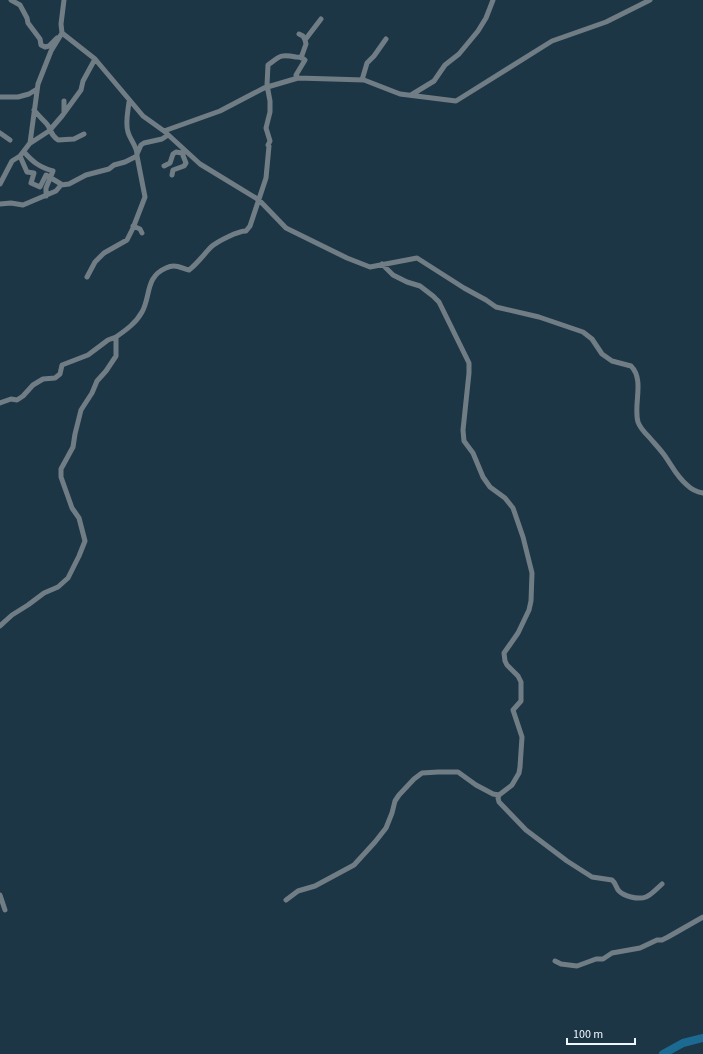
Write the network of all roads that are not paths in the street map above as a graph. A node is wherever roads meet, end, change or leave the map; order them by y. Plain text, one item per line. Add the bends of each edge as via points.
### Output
1 (11, 0) edge
2 (64, 0) edge
3 (494, 0) edge
4 (650, 0) edge
5 (321, 19) dead end
6 (62, 33) junction
7 (299, 34) dead end
8 (386, 39) dead end
9 (305, 40) junction
10 (301, 58) junction
11 (95, 59) junction
12 (298, 78) junction
13 (362, 80) junction
14 (267, 86) junction
15 (37, 90) junction
16 (411, 95) junction
17 (0, 97) edge
18 (64, 101) dead end
19 (129, 102) junction
20 (34, 110) junction
21 (64, 114) junction
22 (49, 131) junction
23 (0, 133) edge
24 (166, 133) junction
25 (84, 134) dead end
26 (10, 140) dead end
27 (29, 144) junction
28 (184, 152) junction
29 (22, 154) junction
30 (137, 155) junction
31 (164, 166) dead end
32 (0, 170) edge
33 (6, 174) junction
34 (172, 175) dead end
35 (50, 177) junction
36 (0, 184) edge
37 (61, 185) junction
38 (46, 196) junction
39 (259, 200) junction
40 (0, 204) edge
41 (133, 226) junction
42 (142, 233) dead end
43 (382, 264) junction
44 (87, 277) dead end
45 (116, 337) junction
46 (0, 403) edge
47 (703, 493) edge
48 (0, 626) edge
49 (499, 795) junction
50 (662, 884) dead end
51 (0, 895) edge
52 (286, 900) dead end
53 (5, 910) dead end
54 (703, 917) edge
55 (555, 961) dead end

1 - 6 street via 20,5 42,46 49,46
2 - 6 street
3 - 16 street via 478,31 460,54 445,65 434,80
4 - 16 street via 606,22 552,41 456,101
5 - 9 street
6 - 11 street
6 - 15 street via 51,51
7 - 9 street
8 - 13 street via 367,63
9 - 10 street
10 - 12 street via 305,60 296,75
10 - 14 street via 287,54 268,65
11 - 19 street
11 - 21 street via 81,90
12 - 13 street
12 - 14 street
13 - 16 street via 400,94
14 - 24 street via 220,111
14 - 39 street via 270,118 266,128 270,141 266,178
15 - 17 street via 18,97
15 - 20 street
18 - 21 street
19 - 24 street
19 - 30 street via 127,126
20 - 22 street via 48,124
20 - 27 street
21 - 22 street
22 - 25 street via 58,140 74,139
22 - 27 street
23 - 26 street
24 - 28 street
24 - 30 street via 162,139 144,143
27 - 29 street
28 - 31 street via 173,154 170,163
28 - 34 street via 186,163 173,170
28 - 39 street
29 - 33 street via 12,161
29 - 35 street via 32,162 52,171
29 - 35 street via 27,172 34,173 31,183 40,187 46,175
30 - 37 street via 109,169
30 - 41 street via 145,197
32 - 33 street
33 - 36 street
35 - 37 street
35 - 38 street
37 - 38 street
38 - 40 street via 23,205
39 - 43 street via 286,228 370,267
39 - 45 street via 246,231 240,231 213,245 189,270 174,266 164,269 152,279 142,312 128,330
41 - 42 street
41 - 44 street via 127,240 104,253 95,262
43 - 47 street via 417,258 496,307 543,318 588,335 602,354 612,361 628,364 634,369 637,380 638,423 665,456 678,477 691,489
43 - 49 street via 393,275 420,286 443,307 469,363 464,441 490,487 508,500 513,508 531,567 529,610 518,633 504,653 507,665 521,682 521,701 514,710 522,736 520,767 512,785
45 - 46 street via 88,355 62,365 60,374 55,378 43,379 17,400
45 - 48 street via 116,356 97,381 81,410 73,447 61,469 72,508 79,518 85,540 79,556 68,578 12,615
49 - 50 street via 499,802 523,827 589,875 612,880 622,892 641,898
49 - 52 street via 476,785 458,772 422,774 399,795 386,828 354,865 315,886 298,891
51 - 53 street
54 - 55 street via 662,940 640,948 612,953 602,959 577,966

